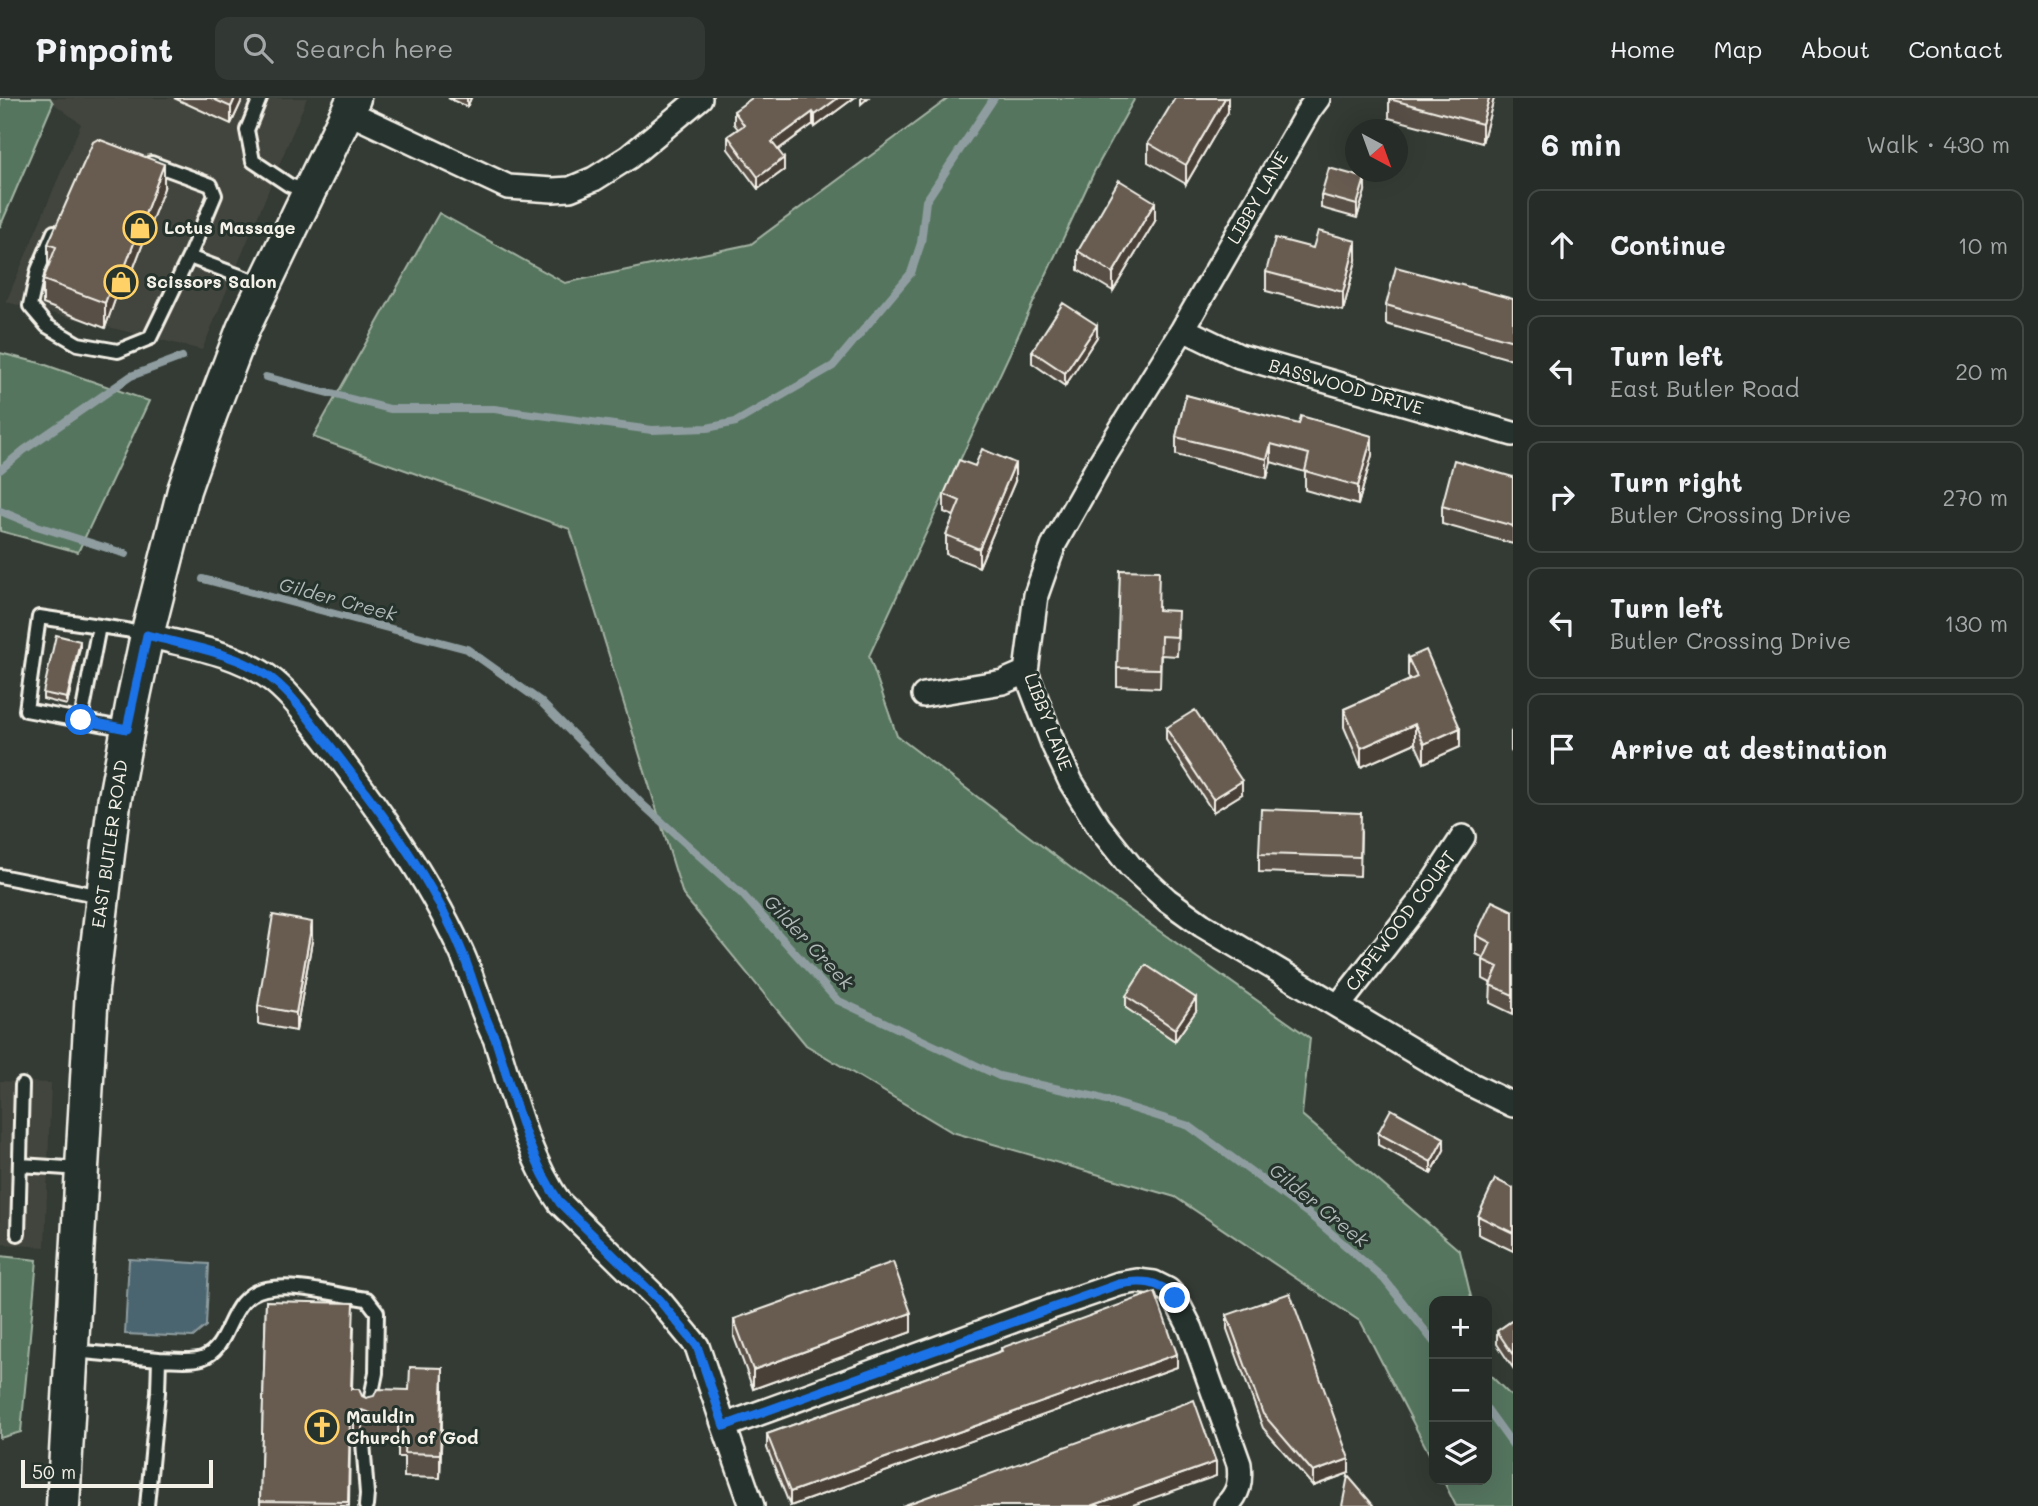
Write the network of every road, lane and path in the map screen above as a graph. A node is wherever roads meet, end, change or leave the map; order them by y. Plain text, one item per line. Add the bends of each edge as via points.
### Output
1 (260, 98) edge
2 (699, 98) edge
3 (1318, 98) edge
4 (351, 105) edge
5 (140, 159) edge
6 (309, 192) junction
7 (59, 222) edge
8 (189, 257) junction
9 (265, 285) junction
10 (1183, 329) junction
11 (1513, 434) edge
12 (99, 626) junction
13 (147, 635) junction
14 (1026, 672) junction
15 (924, 695) dead end
16 (81, 720) junction
17 (127, 729) junction
18 (1463, 837) dead end
19 (0, 876) edge
20 (102, 896) junction
21 (1339, 1005) junction
22 (22, 1085) dead end
23 (1513, 1105) edge
24 (20, 1164) junction
25 (82, 1169) junction
26 (18, 1234) dead end
27 (71, 1351) junction
28 (159, 1359) junction
29 (368, 1413) edge
30 (724, 1426) junction
31 (363, 1442) dead end
32 (63, 1506) edge
33 (147, 1506) edge
34 (366, 1506) edge
35 (752, 1506) edge
36 (1226, 1506) edge

1 - 6 lane via 247,130 253,161 289,185
2 - 4 street via 629,157 594,179 553,190 508,187
3 - 10 street, LIBBY LANE
4 - 6 main road, EAST BUTLER ROAD
5 - 8 lane via 211,185 215,195
6 - 9 main road, EAST BUTLER ROAD
7 - 8 lane via 38,270 30,306 47,326 78,344 118,351 150,338
8 - 9 lane
9 - 13 main road, EAST BUTLER ROAD via 243,329 184,490
10 - 11 street, BASSWOOD DRIVE via 1239,356
10 - 14 street, LIBBY LANE via 1054,544 1036,595
12 - 13 lane
12 - 16 lane
12 - 16 lane via 39,617 26,710
13 - 17 main road, EAST BUTLER ROAD
13 - 30 street via 220,654 267,676 292,697 345,765 439,903 463,953 528,1142 550,1189 659,1300 697,1346
14 - 15 street via 1003,682
14 - 21 street, LIBBY LANE via 1071,782 1130,866 1202,925
16 - 17 lane
17 - 20 main road, EAST BUTLER ROAD
18 - 21 street, CAPEWOOD COURT via 1422,899
19 - 20 lane
20 - 25 main road, EAST BUTLER ROAD
21 - 23 street, LIBBY LANE via 1460,1079
22 - 24 lane
24 - 25 lane
24 - 26 lane
25 - 27 main road, EAST BUTLER ROAD
27 - 28 lane
27 - 32 main road, EAST BUTLER ROAD
28 - 29 lane via 204,1357 219,1345 242,1301 264,1289 293,1288 367,1298 377,1312 376,1373
28 - 33 lane
30 - 35 street
30 - 36 street via 1137,1280 1168,1290 1191,1329 1234,1448 1241,1481
31 - 34 lane

